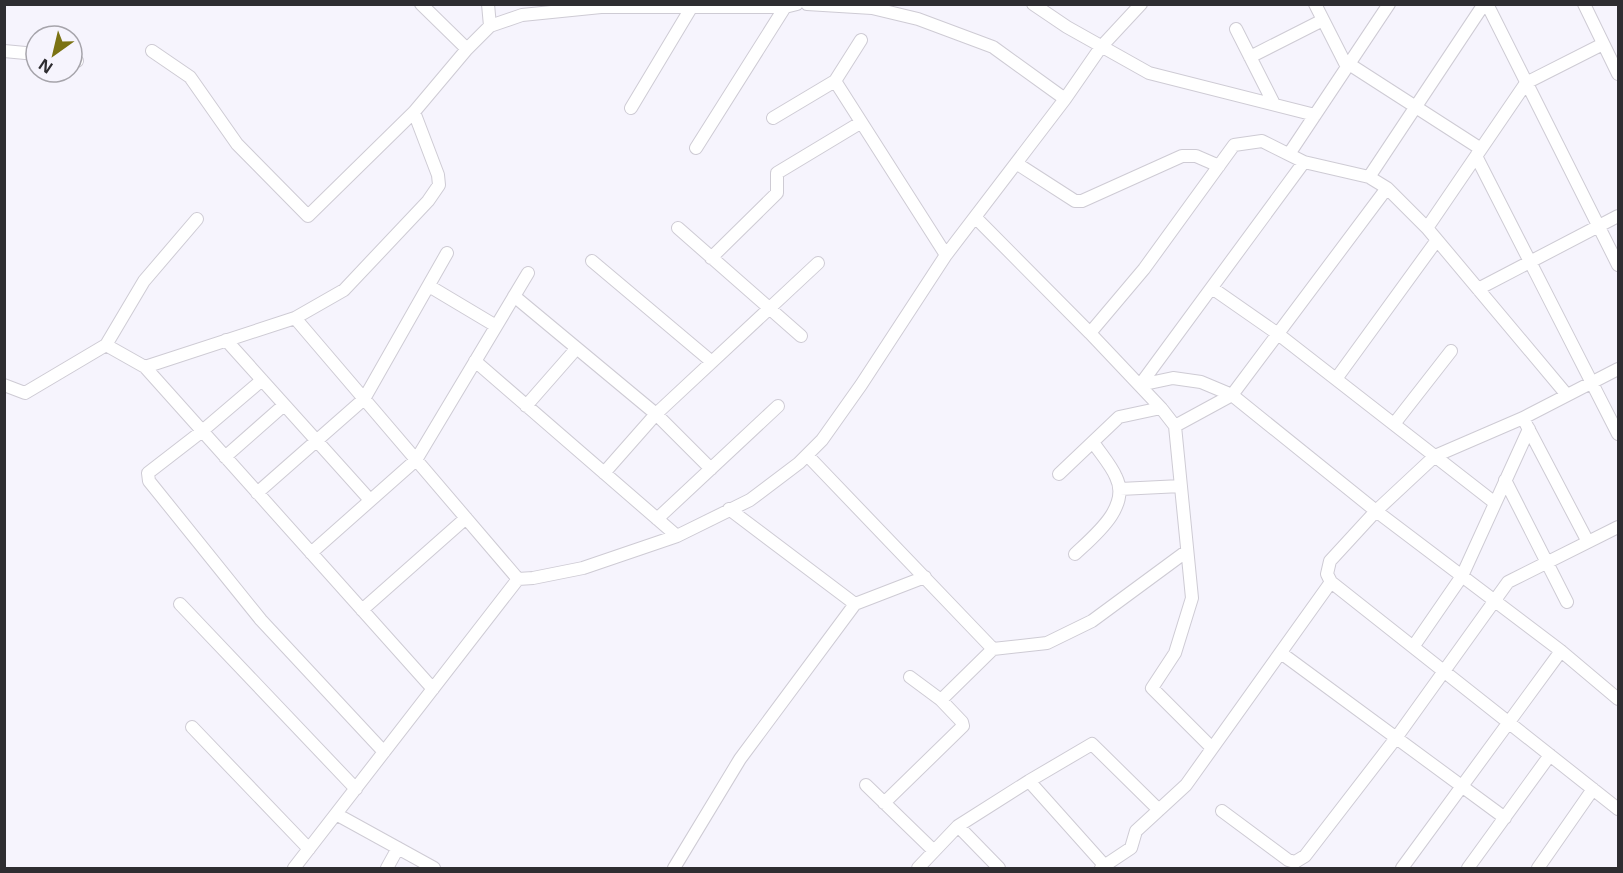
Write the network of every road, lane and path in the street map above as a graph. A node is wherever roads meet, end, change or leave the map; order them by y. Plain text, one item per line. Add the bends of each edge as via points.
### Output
1 (421, 4) edge
2 (488, 4) edge
3 (807, 4) edge
4 (1033, 4) edge
5 (1141, 4) edge
6 (1315, 4) edge
7 (1389, 4) edge
8 (1485, 4) edge
9 (1584, 4) edge
10 (601, 6) edge
11 (791, 6) edge
12 (691, 8) junction
13 (1323, 20) junction
14 (490, 26) junction
15 (1236, 29) dead end
16 (861, 40) dead end
17 (1603, 44) junction
18 (1101, 47) junction
19 (467, 49) junction
20 (4, 51) edge
21 (152, 51) dead end
22 (24, 53) edge
23 (1250, 57) junction
24 (1348, 65) junction
25 (1618, 75) edge
26 (835, 81) junction
27 (1526, 83) junction
28 (1065, 99) junction
29 (1274, 104) junction
30 (1416, 107) junction
31 (631, 108) dead end
32 (414, 112) junction
33 (1315, 114) junction
34 (773, 118) dead end
35 (860, 123) junction
36 (696, 148) dead end
37 (1478, 152) junction
38 (1289, 154) junction
39 (1304, 162) junction
40 (1016, 163) junction
41 (1219, 166) junction
42 (1369, 177) junction
43 (1387, 188) junction
44 (1618, 216) edge
45 (975, 217) junction
46 (197, 219) dead end
47 (1599, 226) junction
48 (678, 228) dead end
49 (1426, 228) junction
50 (1437, 240) junction
51 (447, 253) dead end
52 (946, 255) junction
53 (711, 258) junction
54 (592, 261) dead end
55 (1530, 262) junction
56 (818, 263) dead end
57 (1618, 265) edge
58 (528, 273) dead end
59 (429, 286) junction
60 (1212, 288) junction
61 (1478, 289) junction
62 (514, 296) junction
63 (769, 308) junction
64 (295, 318) junction
65 (496, 326) junction
66 (1090, 333) junction
67 (1278, 334) junction
68 (801, 336) dead end
69 (226, 340) junction
70 (106, 345) junction
71 (576, 349) junction
72 (1451, 351) dead end
73 (475, 361) junction
74 (712, 362) junction
75 (145, 367) junction
76 (1618, 369) edge
77 (1336, 379) junction
78 (262, 380) junction
79 (1592, 382) junction
80 (4, 385) edge
81 (1140, 385) junction
82 (1232, 395) junction
83 (1567, 395) junction
84 (364, 399) junction
85 (284, 405) junction
86 (526, 406) junction
87 (778, 406) dead end
88 (1161, 408) junction
89 (656, 414) junction
90 (1526, 423) junction
91 (1394, 424) junction
92 (1175, 426) junction
93 (201, 432) junction
94 (1618, 434) edge
95 (316, 441) junction
96 (1093, 442) junction
97 (807, 455) junction
98 (1435, 456) junction
99 (225, 457) junction
100 (416, 460) junction
101 (711, 469) junction
102 (604, 473) junction
103 (1059, 474) dead end
104 (1505, 480) junction
105 (1181, 486) junction
106 (1120, 489) junction
107 (257, 493) junction
108 (370, 500) junction
109 (1495, 503) junction
110 (729, 509) junction
111 (1377, 511) junction
112 (466, 518) junction
113 (657, 519) junction
114 (1618, 527) edge
115 (677, 536) junction
116 (1588, 542) junction
117 (1187, 551) junction
118 (311, 553) junction
119 (1075, 554) dead end
120 (1547, 563) junction
121 (1462, 576) junction
122 (925, 577) junction
123 (518, 579) junction
124 (1331, 582) junction
125 (1495, 601) junction
126 (1567, 602) dead end
127 (180, 604) dead end
128 (855, 604) junction
129 (362, 610) junction
130 (1413, 646) junction
131 (993, 650) junction
132 (1561, 651) junction
133 (1281, 653) junction
134 (1444, 671) junction
135 (910, 677) dead end
136 (433, 689) junction
137 (1618, 699) edge
138 (941, 700) junction
139 (1509, 722) junction
140 (192, 727) dead end
141 (1396, 738) junction
142 (1212, 748) junction
143 (384, 752) junction
144 (1550, 755) junction
145 (1029, 781) junction
146 (866, 785) dead end
147 (1462, 786) junction
148 (356, 789) junction
149 (1593, 789) junction
150 (884, 803) junction
151 (1618, 809) edge
152 (1159, 810) junction
153 (1222, 811) dead end
154 (336, 814) junction
155 (1505, 818) junction
156 (958, 826) junction
157 (398, 848) junction
158 (309, 849) junction
159 (934, 851) junction
160 (1103, 867) edge
161 (294, 868) edge
162 (387, 868) edge
163 (434, 868) edge
164 (674, 868) edge
165 (918, 868) edge
166 (999, 868) edge
167 (1402, 868) edge
168 (1468, 868) edge
169 (1538, 868) edge

1 - 19 street
2 - 14 street
3 - 28 street via 872,8 918,19 993,47
4 - 18 street
5 - 18 street
6 - 13 street
7 - 24 street
8 - 27 street
8 - 30 street
9 - 17 street
10 - 12 street
10 - 14 street via 522,15
11 - 12 street
11 - 36 street
12 - 31 street
13 - 23 street
13 - 24 street
14 - 19 street
15 - 23 street
16 - 26 street
17 - 25 street
17 - 27 street
18 - 28 street
18 - 29 street via 1149,73
19 - 32 street
20 - 22 street
21 - 32 street via 190,77 237,144 308,216
23 - 29 street
24 - 30 street
24 - 33 street
26 - 34 street
26 - 35 street
27 - 37 street
27 - 47 street
28 - 40 street
29 - 33 street
30 - 37 street
30 - 42 street
32 - 64 street via 439,185 344,290
33 - 38 street
35 - 52 street
35 - 53 street via 777,174 777,193
37 - 49 street
37 - 55 street
38 - 39 street
38 - 41 street via 1262,141 1234,145
39 - 42 street
39 - 60 street
40 - 41 street via 1075,201 1182,156 1196,156
40 - 45 street
41 - 66 street via 1144,269
42 - 43 street
43 - 49 street
43 - 67 street
44 - 47 street
45 - 52 street
45 - 66 street
46 - 70 street via 144,281
47 - 55 street
47 - 57 street
48 - 53 street
49 - 50 street
50 - 61 street
50 - 77 street
51 - 59 street
52 - 97 street via 861,385
53 - 63 street
54 - 74 street
55 - 61 street
55 - 79 street
56 - 63 street
58 - 62 street
59 - 65 street
59 - 84 street
60 - 67 street
60 - 81 street
61 - 83 street
62 - 65 street
62 - 71 street
63 - 68 street
63 - 74 street
64 - 69 street
64 - 84 street
65 - 73 street
66 - 81 street
67 - 77 street
67 - 82 street
69 - 75 street
69 - 78 street
70 - 75 street
70 - 80 street via 25,393
71 - 86 street
71 - 89 street
72 - 91 street
73 - 86 street
73 - 100 street
74 - 89 street
75 - 93 street
76 - 79 street
77 - 91 street
78 - 85 street
78 - 93 street
79 - 83 street
79 - 94 street
81 - 82 street via 1173,378 1201,382
81 - 88 street
82 - 92 street
82 - 111 street
83 - 90 street
84 - 95 street
84 - 100 street
85 - 95 street
85 - 99 street
86 - 102 street
87 - 101 street
88 - 92 street
88 - 96 street via 1119,417
89 - 101 street
89 - 102 street
90 - 98 street
90 - 104 street
90 - 116 street
91 - 98 street
92 - 105 street
93 - 99 street
93 - 143 street via 148,473 148,482 261,620
95 - 107 street
95 - 108 street
96 - 103 street
96 - 106 street
97 - 110 street via 750,500
97 - 122 street
98 - 109 street
98 - 111 street
99 - 107 street
100 - 108 street
100 - 112 street
101 - 113 street
102 - 113 street
104 - 109 street
104 - 120 street
105 - 106 street
105 - 117 street
106 - 119 street via 1114,511
107 - 118 street
108 - 118 street
109 - 121 street
110 - 115 street
110 - 128 street
111 - 121 street
111 - 124 street via 1330,561 1327,574
112 - 123 street
112 - 129 street
113 - 115 street
114 - 116 street
115 - 123 street via 583,568
116 - 120 street
117 - 131 street via 1092,621 1047,643
117 - 142 street via 1192,598 1175,653 1152,688
118 - 129 street
120 - 125 street via 1508,582
120 - 126 street
121 - 125 street
121 - 130 street
122 - 128 street
122 - 131 street
123 - 136 street
124 - 130 street
124 - 133 street
125 - 132 street
125 - 134 street
127 - 148 street
128 - 164 street via 740,759
129 - 136 street
130 - 134 street
131 - 138 street
132 - 137 street
132 - 139 street
133 - 141 street
133 - 142 street
134 - 139 street
134 - 141 street
135 - 138 street
136 - 143 street
138 - 150 street via 963,726
139 - 144 street
139 - 147 street
140 - 158 street
141 - 147 street
141 - 153 street via 1305,856 1295,862
142 - 152 street via 1186,785
143 - 148 street
144 - 149 street
144 - 155 street
145 - 152 street via 1092,744
145 - 156 street
145 - 160 street
146 - 150 street
147 - 155 street
147 - 167 street
148 - 154 street
149 - 151 street
149 - 169 street
150 - 159 street
152 - 160 street via 1136,831 1131,848
154 - 157 street
154 - 158 street
155 - 168 street
156 - 159 street
156 - 166 street
157 - 162 street
157 - 163 street
158 - 161 street
159 - 165 street

